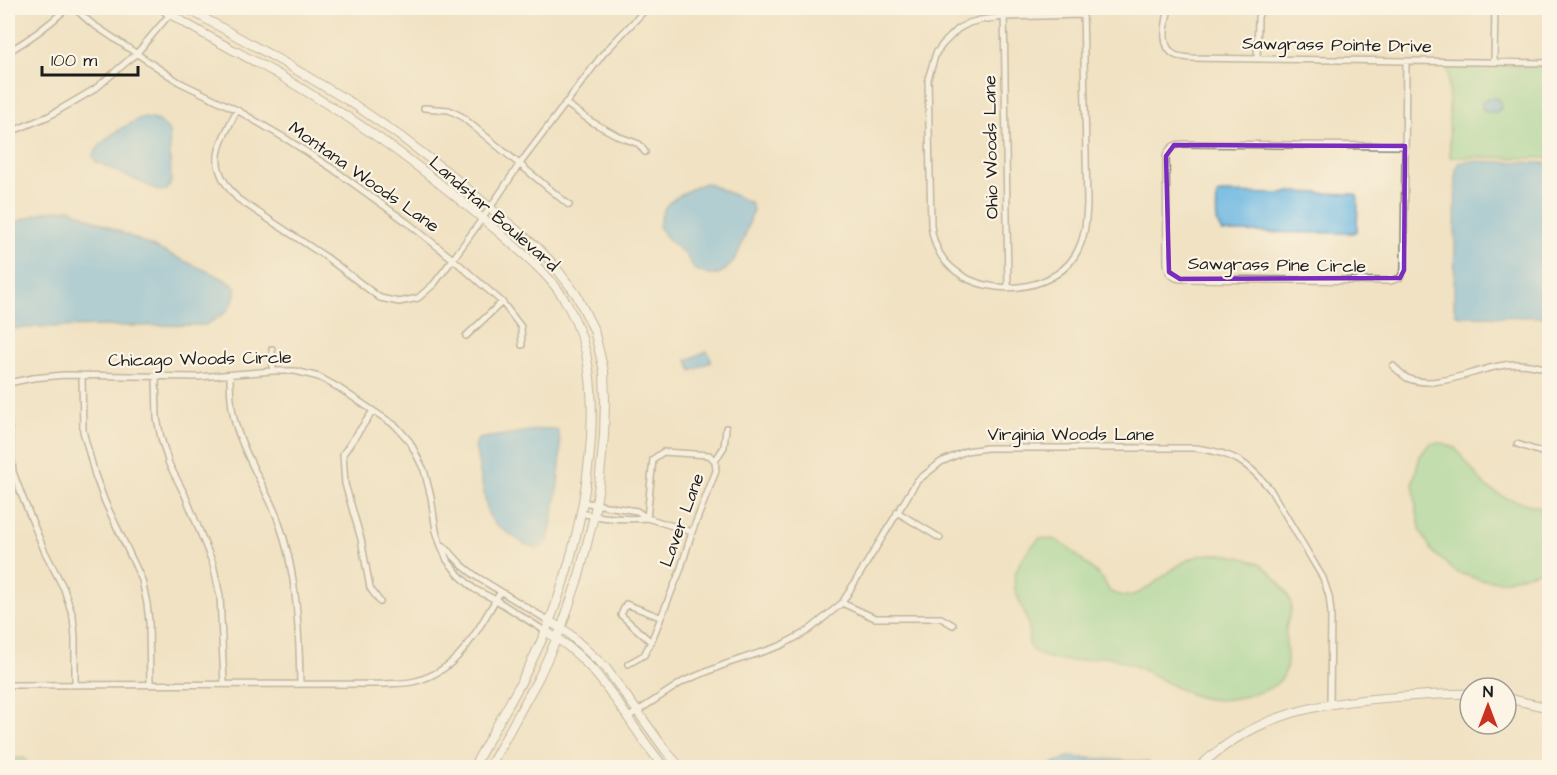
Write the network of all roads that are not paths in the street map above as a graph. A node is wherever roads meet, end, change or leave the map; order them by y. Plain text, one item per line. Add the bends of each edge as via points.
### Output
1 (67, 8) edge
2 (74, 8) edge
3 (161, 8) edge
4 (186, 8) edge
5 (634, 8) edge
6 (647, 8) edge
7 (1004, 8) edge
8 (1083, 8) edge
9 (1169, 8) edge
10 (1262, 8) edge
11 (1495, 8) edge
12 (173, 11) edge
13 (641, 13) junction
14 (1083, 15) junction
15 (1004, 17) junction
16 (8, 52) edge
17 (137, 53) junction
18 (1257, 59) junction
19 (1406, 61) junction
20 (1494, 62) junction
21 (1550, 63) edge
22 (565, 103) junction
23 (424, 108) dead end
24 (237, 110) junction
25 (8, 133) edge
26 (1405, 146) junction
27 (645, 152) dead end
28 (519, 165) junction
29 (569, 205) dead end
30 (490, 208) junction
31 (483, 219) junction
32 (453, 259) junction
33 (1008, 287) junction
34 (502, 302) junction
35 (466, 336) dead end
36 (522, 345) dead end
37 (272, 349) dead end
38 (1393, 366) dead end
39 (1550, 370) edge
40 (273, 371) junction
41 (230, 375) junction
42 (82, 376) junction
43 (156, 377) junction
44 (8, 383) edge
45 (373, 411) junction
46 (8, 419) edge
47 (726, 428) dead end
48 (1517, 444) dead end
49 (1550, 455) edge
50 (715, 461) junction
51 (582, 502) junction
52 (596, 504) junction
53 (897, 512) junction
54 (580, 513) junction
55 (594, 516) junction
56 (647, 518) junction
57 (692, 532) junction
58 (940, 538) dead end
59 (440, 543) junction
60 (500, 592) junction
61 (496, 600) junction
62 (380, 602) dead end
63 (842, 603) junction
64 (660, 617) junction
65 (549, 621) junction
66 (953, 625) dead end
67 (561, 629) junction
68 (545, 631) junction
69 (557, 638) junction
70 (651, 642) junction
71 (628, 664) dead end
72 (150, 684) junction
73 (224, 684) junction
74 (300, 684) junction
75 (8, 685) edge
76 (75, 685) junction
77 (1458, 693) edge
78 (1518, 701) edge
79 (1330, 704) junction
80 (1550, 708) edge
81 (637, 712) junction
82 (627, 718) junction
83 (473, 768) edge
84 (489, 768) edge
85 (665, 768) edge
86 (681, 768) edge
87 (1198, 768) edge

1 - 16 street via 43,30
2 - 17 street, Montana Woods Lane
3 - 12 street, Landstar Boulevard
4 - 30 street, Landstar Boulevard via 352,103
5 - 13 street
6 - 13 street
7 - 15 street, Ohio Woods Lane
8 - 14 street
9 - 18 street, Sawgrass Pointe Drive via 1165,38 1168,50 1176,56
10 - 18 street via 1258,17
11 - 20 street
12 - 17 street
12 - 31 street, Landstar Boulevard via 197,31 341,113
13 - 22 street
14 - 15 street
14 - 33 street via 1087,204 1083,238 1063,270 1038,283
15 - 33 street, Ohio Woods Lane
15 - 33 street via 969,23 949,36 936,53 928,79 930,216 937,249 950,266 965,278
17 - 24 street, Montana Woods Lane via 179,82
17 - 25 street via 95,89 49,116
18 - 19 street, Sawgrass Pointe Drive
19 - 20 street, Sawgrass Pointe Drive
19 - 26 street, Sawgrass Pine Circle
20 - 21 street, Sawgrass Pointe Drive
22 - 27 street via 592,122 639,144
22 - 28 street
23 - 28 street via 448,110 461,116
24 - 32 street, Montana Woods Lane via 333,169
24 - 32 street via 217,153 219,174 226,187 380,298 399,302 418,298
26 - 26 street, Sawgrass Pine Circle via 1404,270 1400,278 1180,279 1169,272 1166,156 1170,147
28 - 29 street
28 - 30 street
30 - 31 street
30 - 52 street, Landstar Boulevard via 553,264 576,294 594,330 604,371 605,400
31 - 32 street
31 - 51 street, Landstar Boulevard via 542,270 566,302 580,333 589,369 591,401 591,435
32 - 34 street, Montana Woods Lane
34 - 35 street
34 - 36 street, Montana Woods Lane via 521,327
37 - 40 street
38 - 39 street via 1406,377 1422,381 1439,381 1500,365
40 - 41 street, Chicago Woods Circle
40 - 45 street, Chicago Woods Circle via 319,377
41 - 43 street, Chicago Woods Circle
41 - 74 street via 236,428 276,517 288,556 296,595
42 - 43 street, Chicago Woods Circle
42 - 44 street, Chicago Woods Circle
42 - 72 street via 83,431 94,475 142,580 149,622
43 - 73 street via 157,418 169,465 213,564 220,596
45 - 59 street, Chicago Woods Circle via 396,426 410,442 424,470
45 - 62 street via 343,454 345,484 370,588
46 - 76 street via 13,472 73,617
47 - 50 street via 724,447
48 - 49 street
50 - 56 street, Laver Lane via 709,455 663,452 653,459
50 - 57 street, Laver Lane via 716,471
51 - 52 street
51 - 54 street, Landstar Boulevard
52 - 55 street, Landstar Boulevard
52 - 56 street via 637,511
53 - 58 street
53 - 63 street, Virginia Woods Lane
53 - 79 street, Virginia Woods Lane via 917,481 941,462 966,451 1196,448 1233,458 1246,464 1270,489 1323,578 1331,613
54 - 55 street
54 - 65 street, Landstar Boulevard
55 - 56 street
55 - 67 street, Landstar Boulevard
56 - 57 street
57 - 64 street, Laver Lane
59 - 60 street via 463,566
59 - 61 street, Chicago Woods Circle via 459,575 474,589
60 - 61 street
60 - 65 street
61 - 68 street, Chicago Woods Circle
61 - 74 street via 471,642 445,670 416,681
63 - 66 street via 875,618 941,618
63 - 81 street, Virginia Woods Lane via 808,631 780,646 684,681
64 - 70 street, Laver Lane
64 - 70 street via 626,604 621,615
65 - 67 street
65 - 68 street, Landstar Boulevard
67 - 69 street, Landstar Boulevard
67 - 81 street via 606,668
68 - 69 street
68 - 83 street, Landstar Boulevard
69 - 82 street via 589,665
69 - 84 street, Landstar Boulevard
70 - 71 street, Laver Lane via 644,655
72 - 73 street
72 - 76 street
73 - 74 street
75 - 76 street
77 - 79 street
78 - 80 street
79 - 87 street via 1252,729
81 - 82 street, Virginia Woods Lane
81 - 86 street
82 - 85 street

